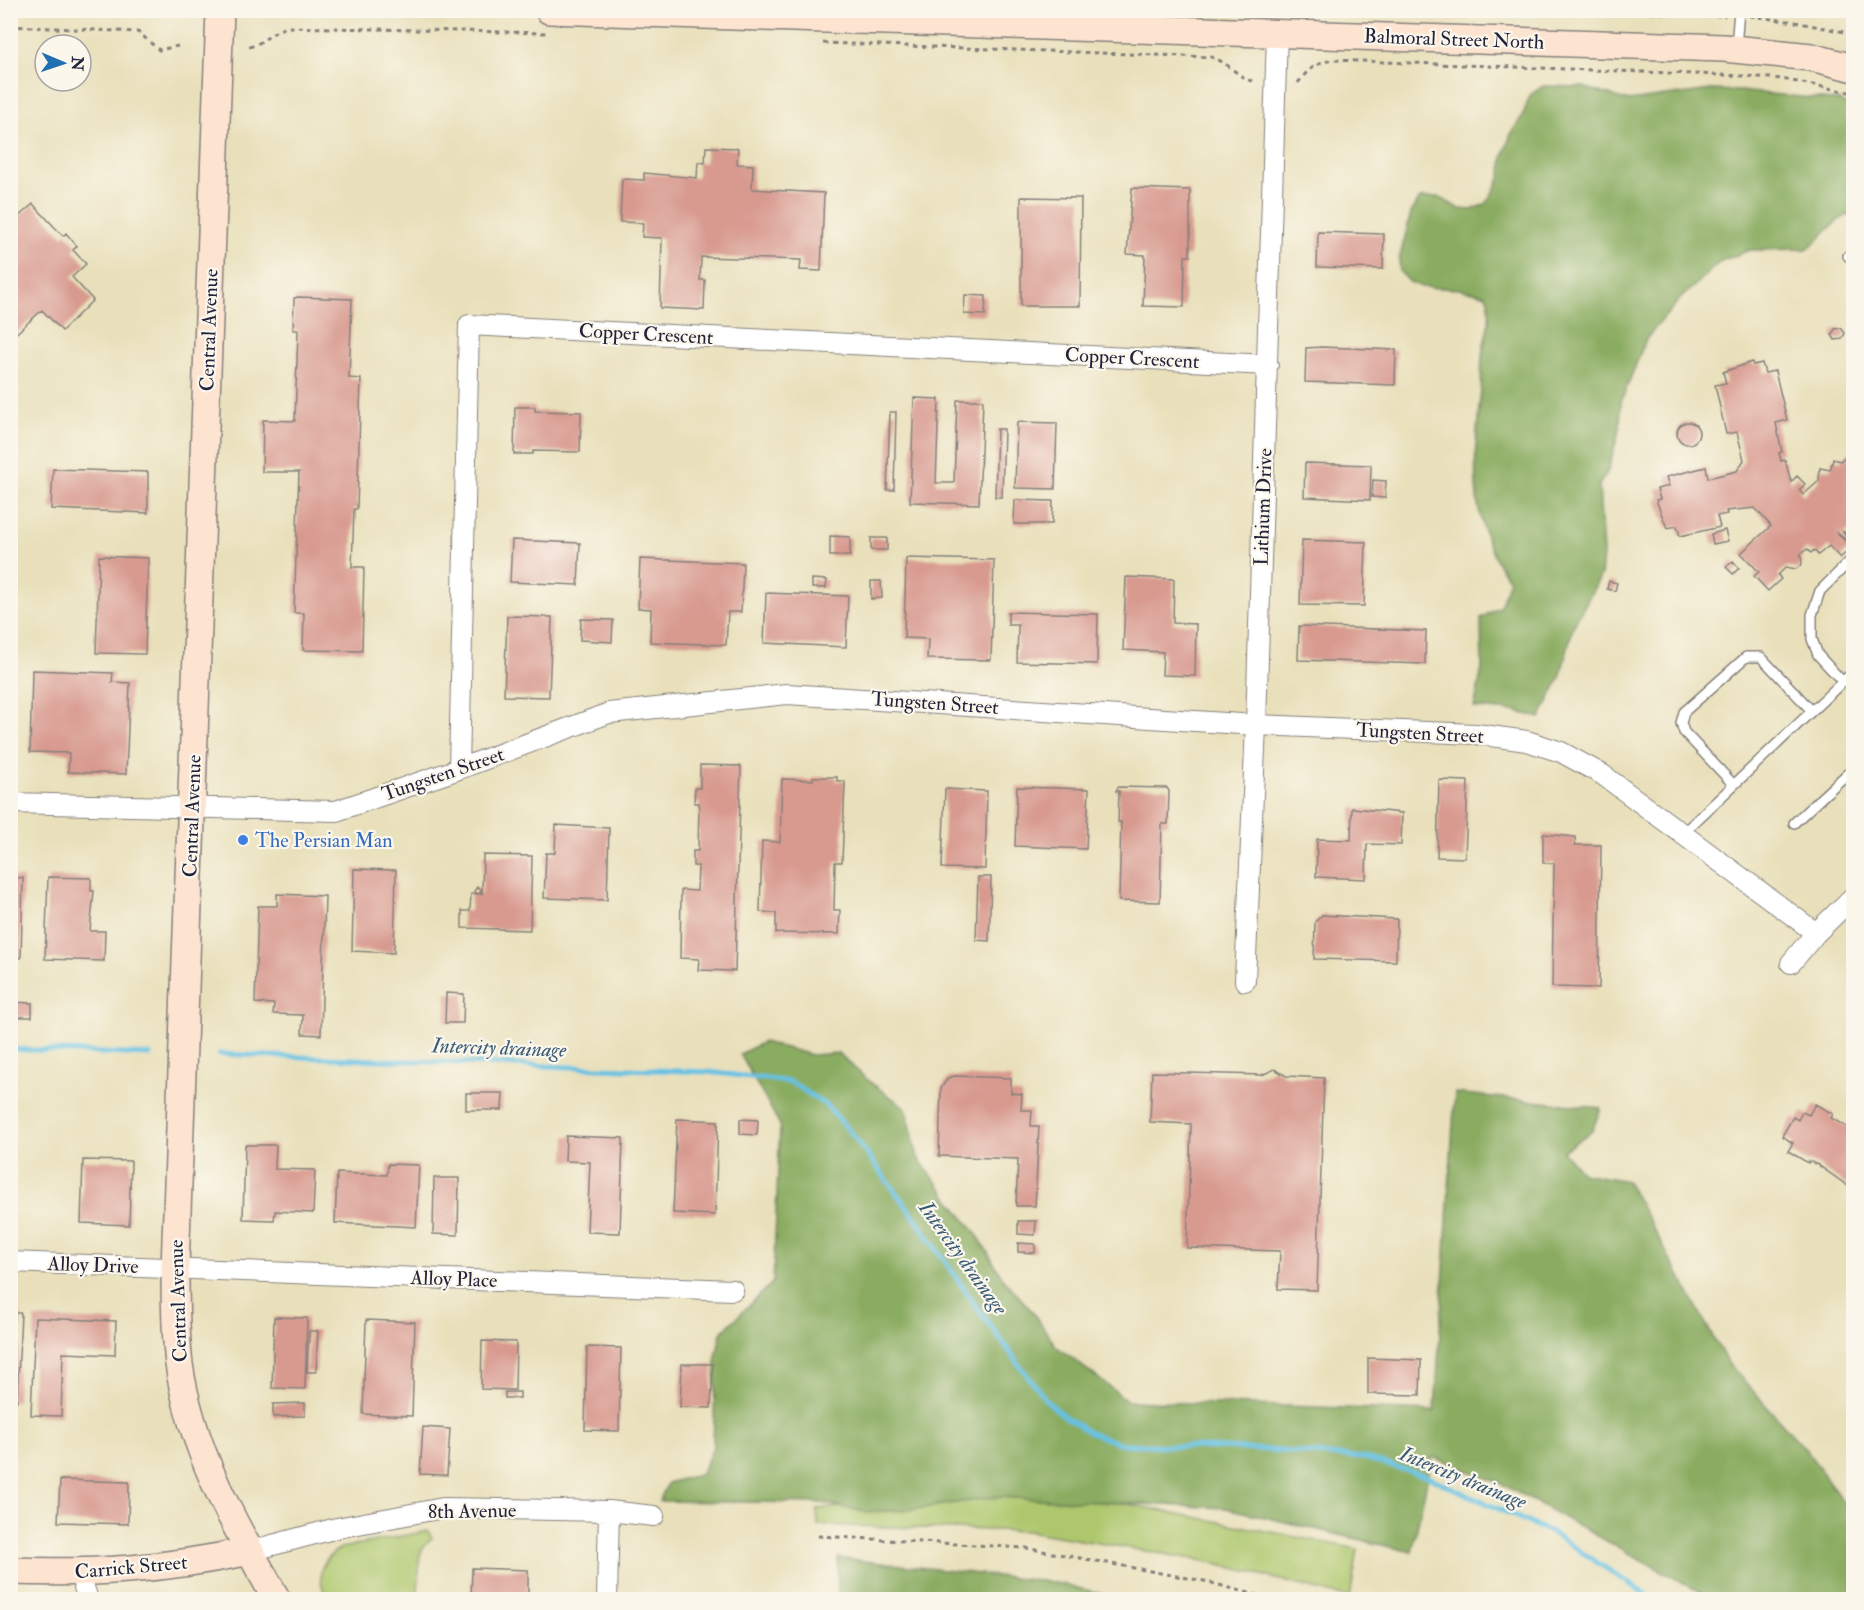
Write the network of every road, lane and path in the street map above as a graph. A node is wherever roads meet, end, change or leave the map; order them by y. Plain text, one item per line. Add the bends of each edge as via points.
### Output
1 (220, 10) edge
2 (1589, 10) edge
3 (1739, 13) edge
4 (551, 22) edge
5 (10, 26) edge
6 (1277, 32) junction
7 (1854, 34) edge
8 (815, 42) dead end
9 (178, 46) dead end
10 (249, 47) dead end
11 (1736, 50) junction
12 (1854, 68) edge
13 (1253, 81) dead end
14 (1298, 83) dead end
15 (1854, 93) edge
16 (1268, 365) junction
17 (1854, 557) edge
18 (1854, 671) edge
19 (1842, 681) junction
20 (1811, 710) junction
21 (1256, 725) junction
22 (459, 769) junction
23 (1854, 771) edge
24 (1733, 784) junction
25 (10, 803) edge
26 (192, 809) junction
27 (1794, 824) dead end
28 (1682, 834) junction
29 (1854, 896) edge
30 (1816, 933) junction
31 (1791, 963) dead end
32 (1245, 981) dead end
33 (10, 1262) edge
34 (175, 1268) junction
35 (733, 1290) dead end
36 (609, 1511) junction
37 (654, 1516) dead end
38 (818, 1536) dead end
39 (250, 1551) junction
40 (10, 1571) edge
41 (80, 1574) junction
42 (88, 1599) edge
43 (277, 1599) edge
44 (607, 1599) edge
45 (1275, 1599) edge

1 - 26 main road, Central Avenue
2 - 3 path
3 - 7 path
3 - 11 lane
4 - 6 main road, Balmoral Street North
4 - 10 path via 286,27
5 - 9 path via 138,32 159,50
6 - 11 main road, Balmoral Street North
6 - 16 street, Lithium Drive
8 - 13 path via 1211,57
11 - 12 main road, Balmoral Street North via 1811,57
14 - 15 path via 1315,66 1334,60 1746,76
16 - 21 street, Lithium Drive
16 - 22 street, Copper Crescent via 469,325
17 - 19 lane via 1820,591 1812,615 1812,639 1818,655
18 - 19 lane
19 - 20 lane
20 - 24 lane
20 - 24 lane via 1761,657 1753,656 1746,657 1684,712 1684,732
21 - 22 street, Tungsten Street via 788,694 609,713
21 - 28 street, Tungsten Street via 1476,734 1527,741 1561,752 1603,775
21 - 32 street, Lithium Drive
22 - 26 street, Tungsten Street via 336,811
23 - 27 lane
24 - 28 lane
25 - 26 street, Tungsten Street
26 - 34 main road, Central Avenue
28 - 30 street, Tungsten Street
29 - 30 street
30 - 31 street
33 - 34 street, Alloy Drive
34 - 35 street, Alloy Place
34 - 39 main road, Central Avenue via 176,1328 186,1399 214,1481
36 - 37 street, 8th Avenue
36 - 39 street, 8th Avenue via 443,1508 337,1528
36 - 44 street
38 - 45 path via 1026,1548 1204,1581
39 - 41 main road, Carrick Street via 142,1570
39 - 43 main road, Central Avenue
40 - 41 main road, Carrick Street
41 - 42 street

